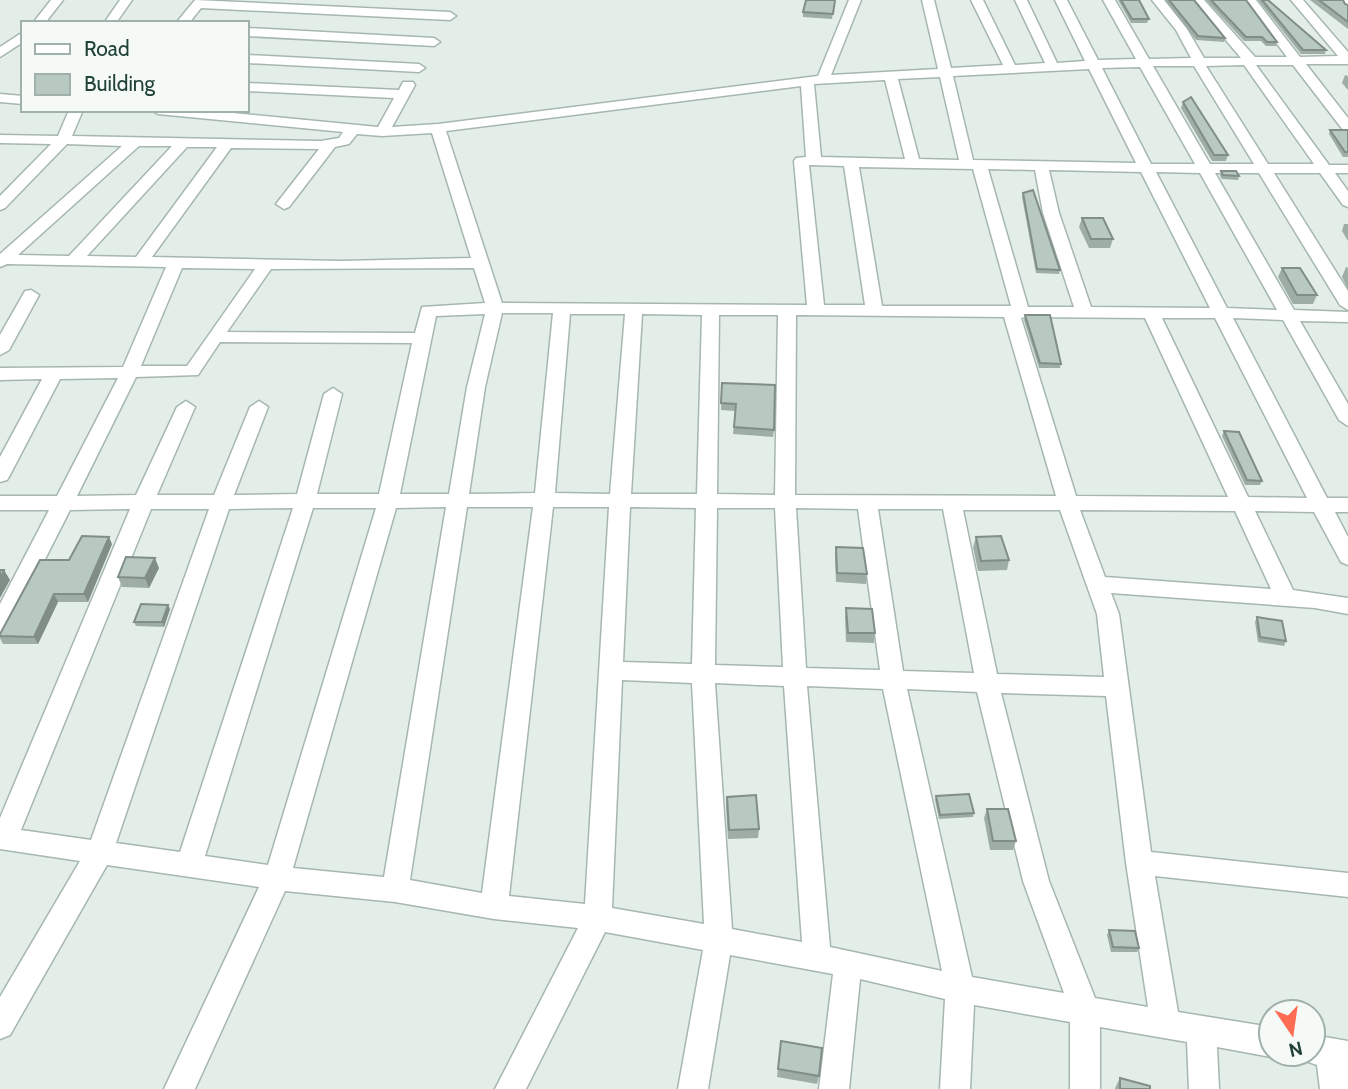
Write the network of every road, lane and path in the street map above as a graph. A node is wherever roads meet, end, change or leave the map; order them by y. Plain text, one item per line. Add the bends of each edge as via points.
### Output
1 (57, 0) edge
2 (126, 0) edge
3 (459, 0) edge
4 (855, 0) edge
5 (928, 0) edge
6 (977, 0) edge
7 (1021, 0) edge
8 (1061, 0) edge
9 (1109, 0) edge
10 (1158, 0) edge
11 (1198, 0) edge
12 (1250, 0) edge
13 (1297, 0) edge
14 (199, 2) edge
15 (450, 16) junction
16 (41, 21) edge
17 (111, 21) edge
18 (184, 21) edge
19 (248, 32) edge
20 (21, 38) edge
21 (434, 42) junction
22 (0, 54) edge
23 (248, 59) edge
24 (1348, 60) edge
25 (1249, 61) junction
26 (1297, 61) junction
27 (1200, 62) junction
28 (1143, 63) junction
29 (1094, 65) junction
30 (1053, 67) junction
31 (419, 68) junction
32 (1011, 69) junction
33 (947, 72) junction
34 (890, 75) junction
35 (823, 79) junction
36 (807, 81) junction
37 (248, 87) edge
38 (403, 94) junction
39 (0, 98) edge
40 (21, 100) edge
41 (75, 112) edge
42 (179, 112) edge
43 (1348, 127) edge
44 (438, 128) junction
45 (353, 129) junction
46 (382, 132) junction
47 (0, 139) edge
48 (62, 140) junction
49 (136, 141) junction
50 (184, 142) junction
51 (227, 143) junction
52 (330, 144) junction
53 (814, 161) junction
54 (851, 162) junction
55 (913, 163) junction
56 (973, 164) junction
57 (1041, 166) junction
58 (1146, 168) junction
59 (1205, 168) junction
60 (1265, 168) junction
61 (1325, 169) junction
62 (1348, 169) edge
63 (1348, 202) edge
64 (284, 204) dead end
65 (0, 205) edge
66 (75, 259) junction
67 (1, 260) edge
68 (141, 261) junction
69 (176, 262) junction
70 (482, 263) junction
71 (267, 264) junction
72 (31, 295) dead end
73 (1348, 305) edge
74 (495, 308) junction
75 (562, 309) junction
76 (634, 310) junction
77 (711, 311) junction
78 (788, 312) junction
79 (816, 312) junction
80 (875, 312) junction
81 (1016, 313) junction
82 (1085, 313) junction
83 (1151, 313) junction
84 (1223, 313) junction
85 (1285, 314) junction
86 (1348, 317) edge
87 (215, 337) junction
88 (422, 338) junction
89 (0, 350) edge
90 (130, 372) junction
91 (54, 373) junction
92 (0, 374) edge
93 (333, 394) dead end
94 (186, 407) dead end
95 (259, 407) dead end
96 (1348, 419) edge
97 (0, 475) edge
98 (544, 500) junction
99 (388, 501) junction
100 (620, 501) junction
101 (707, 501) junction
102 (0, 502) edge
103 (65, 502) junction
104 (304, 502) junction
105 (458, 502) junction
106 (785, 502) junction
107 (143, 503) junction
108 (221, 503) junction
109 (867, 503) junction
110 (952, 503) junction
111 (1068, 504) junction
112 (1239, 505) junction
113 (1322, 505) junction
114 (1348, 505) edge
115 (1348, 557) edge
116 (1097, 584) junction
117 (1286, 598) junction
118 (1348, 606) edge
119 (0, 626) edge
120 (611, 671) junction
121 (703, 674) junction
122 (795, 677) junction
123 (893, 681) junction
124 (987, 683) junction
125 (1117, 687) junction
126 (2, 838) edge
127 (100, 852) junction
128 (1139, 863) junction
129 (189, 865) junction
130 (277, 878) junction
131 (1348, 885) edge
132 (395, 890) junction
133 (494, 907) junction
134 (598, 918) junction
135 (719, 940) junction
136 (817, 958) junction
137 (848, 963) junction
138 (960, 989) junction
139 (1085, 1010) junction
140 (1165, 1022) junction
141 (0, 1025) edge
142 (1201, 1029) junction
143 (1257, 1039) edge
144 (1330, 1053) edge
145 (179, 1089) edge
146 (510, 1089) edge
147 (693, 1089) edge
148 (834, 1089) edge
149 (955, 1089) edge
150 (1085, 1089) edge
151 (1204, 1089) edge
152 (1335, 1089) edge

1 - 16 street
2 - 17 street
3 - 15 street
4 - 35 street
5 - 33 street
6 - 32 street
7 - 30 street
8 - 29 street
9 - 28 street
10 - 27 street
11 - 25 street
12 - 26 street
13 - 24 street
14 - 15 street
14 - 18 street
15 - 21 street
19 - 21 street
20 - 22 street
21 - 31 street
23 - 31 street
24 - 26 street
25 - 26 street
25 - 27 street
25 - 61 street
26 - 43 street
27 - 28 street
27 - 60 street
28 - 29 street
28 - 59 street
29 - 30 street
29 - 58 street
30 - 32 street
31 - 38 street
32 - 33 street
33 - 34 street
33 - 56 street
34 - 35 street
34 - 55 street
35 - 36 street
36 - 44 street
36 - 53 street
37 - 38 street
38 - 46 street
39 - 40 street
41 - 48 street
42 - 45 street
44 - 46 street
44 - 70 street
45 - 46 street
45 - 52 street via 344,141
47 - 48 street
48 - 49 street
48 - 65 street
49 - 50 street
49 - 67 street
50 - 51 street
50 - 66 street
51 - 52 street
51 - 68 street
52 - 64 street
53 - 54 street
53 - 79 street via 801,161
54 - 55 street
54 - 80 street
55 - 56 street
56 - 57 street
56 - 81 street
57 - 58 street
57 - 82 street via 1051,213
58 - 59 street
58 - 84 street
59 - 60 street
59 - 85 street
60 - 61 street
60 - 73 street
61 - 62 street
61 - 63 street
66 - 67 street
66 - 68 street
68 - 69 street
69 - 71 street
69 - 90 street
70 - 71 street
70 - 74 street
71 - 87 street
72 - 89 street
74 - 75 street
74 - 88 street via 428,311
74 - 105 street via 476,387
75 - 76 street
75 - 98 street
76 - 77 street
76 - 100 street
77 - 78 street
77 - 101 street
78 - 79 street
78 - 106 street
79 - 80 street
80 - 81 street
81 - 82 street
81 - 111 street
82 - 83 street
83 - 84 street
83 - 112 street
84 - 85 street
84 - 113 street
85 - 86 street
85 - 96 street
87 - 88 street
87 - 90 street via 192,371
88 - 99 street
90 - 91 street
90 - 103 street
91 - 92 street
91 - 97 street
93 - 104 street
94 - 107 street
95 - 108 street
98 - 100 street
98 - 105 street
98 - 133 street
99 - 104 street
99 - 105 street
99 - 130 street
100 - 101 street
100 - 120 street
101 - 106 street
101 - 121 street
102 - 103 street
103 - 107 street
103 - 119 street
104 - 108 street
104 - 129 street
105 - 132 street
106 - 109 street
106 - 122 street
107 - 108 street
107 - 126 street
108 - 127 street
109 - 110 street
109 - 123 street
110 - 111 street
110 - 124 street
111 - 112 street
111 - 116 street
112 - 113 street
112 - 117 street
113 - 114 street
113 - 115 street
116 - 117 street
116 - 125 street via 1108,614
117 - 118 street
120 - 121 street
120 - 134 street
121 - 122 street
121 - 135 street
122 - 123 street
122 - 136 street
123 - 124 street
123 - 138 street
124 - 125 street
124 - 139 street via 1036,881
125 - 128 street
126 - 127 street
127 - 129 street
127 - 141 street
128 - 131 street
128 - 140 street
129 - 130 street
130 - 132 street
130 - 145 street
132 - 133 street
133 - 134 street
134 - 135 street
134 - 146 street
135 - 136 street
135 - 147 street
136 - 137 street
137 - 138 street
137 - 148 street
138 - 139 street
138 - 149 street
139 - 140 street
139 - 150 street
140 - 142 street
142 - 143 street
142 - 151 street
144 - 152 street

